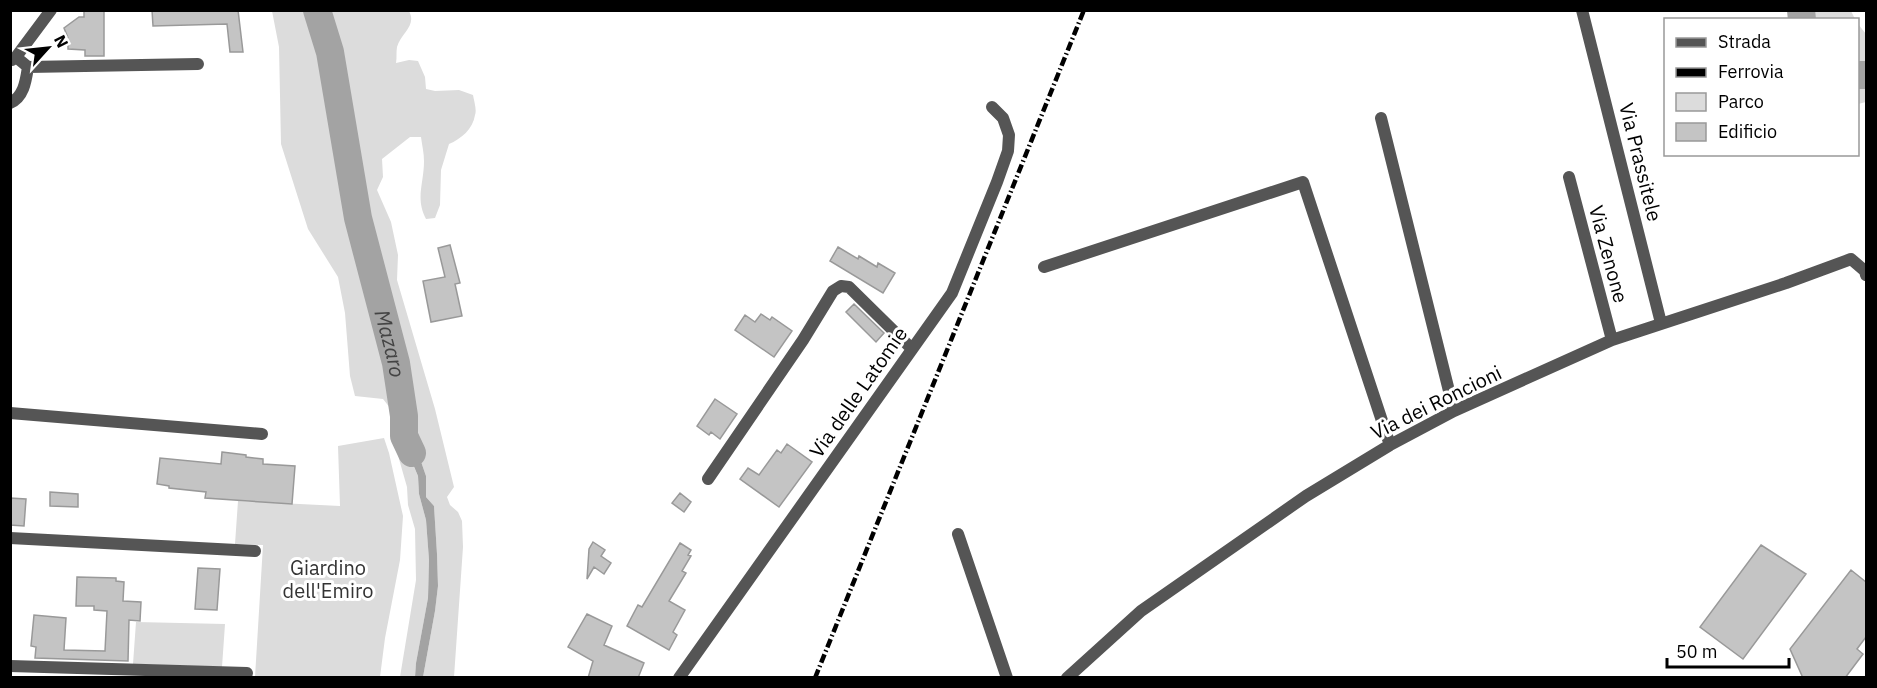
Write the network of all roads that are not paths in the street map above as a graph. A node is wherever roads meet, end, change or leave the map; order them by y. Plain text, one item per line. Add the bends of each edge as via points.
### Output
1 (51, 10) edge
2 (1582, 10) edge
3 (13, 58) edge
4 (198, 64) dead end
5 (28, 67) junction
6 (10, 102) edge
7 (992, 107) dead end
8 (1381, 117) dead end
9 (1569, 177) dead end
10 (1044, 267) dead end
11 (1866, 275) edge
12 (1662, 323) junction
13 (1612, 340) junction
14 (911, 348) junction
15 (1454, 411) junction
16 (10, 412) edge
17 (262, 434) dead end
18 (1390, 445) junction
19 (708, 479) dead end
20 (958, 534) dead end
21 (10, 538) edge
22 (255, 551) dead end
23 (10, 666) edge
24 (247, 674) dead end
25 (680, 678) edge
26 (1007, 678) edge
27 (1067, 678) edge

1 - 3 street
2 - 12 street, Via Prassitele
3 - 5 street
4 - 5 street
5 - 6 street via 26,84
7 - 14 street, Via delle Latomie via 1003,118 1009,135 1001,172 952,293
8 - 15 street
9 - 13 street, Via Zenone
10 - 18 street via 1303,182
11 - 12 street, Via dei Roncioni via 1851,259
12 - 13 street, Via dei Roncioni
13 - 15 street, Via dei Roncioni
14 - 19 street via 849,287 833,291
14 - 25 street, Via delle Latomie
15 - 18 street, Via dei Roncioni
16 - 17 street
18 - 27 street, Via dei Roncioni via 1306,495 1141,611
20 - 26 street
21 - 22 street
23 - 24 street

